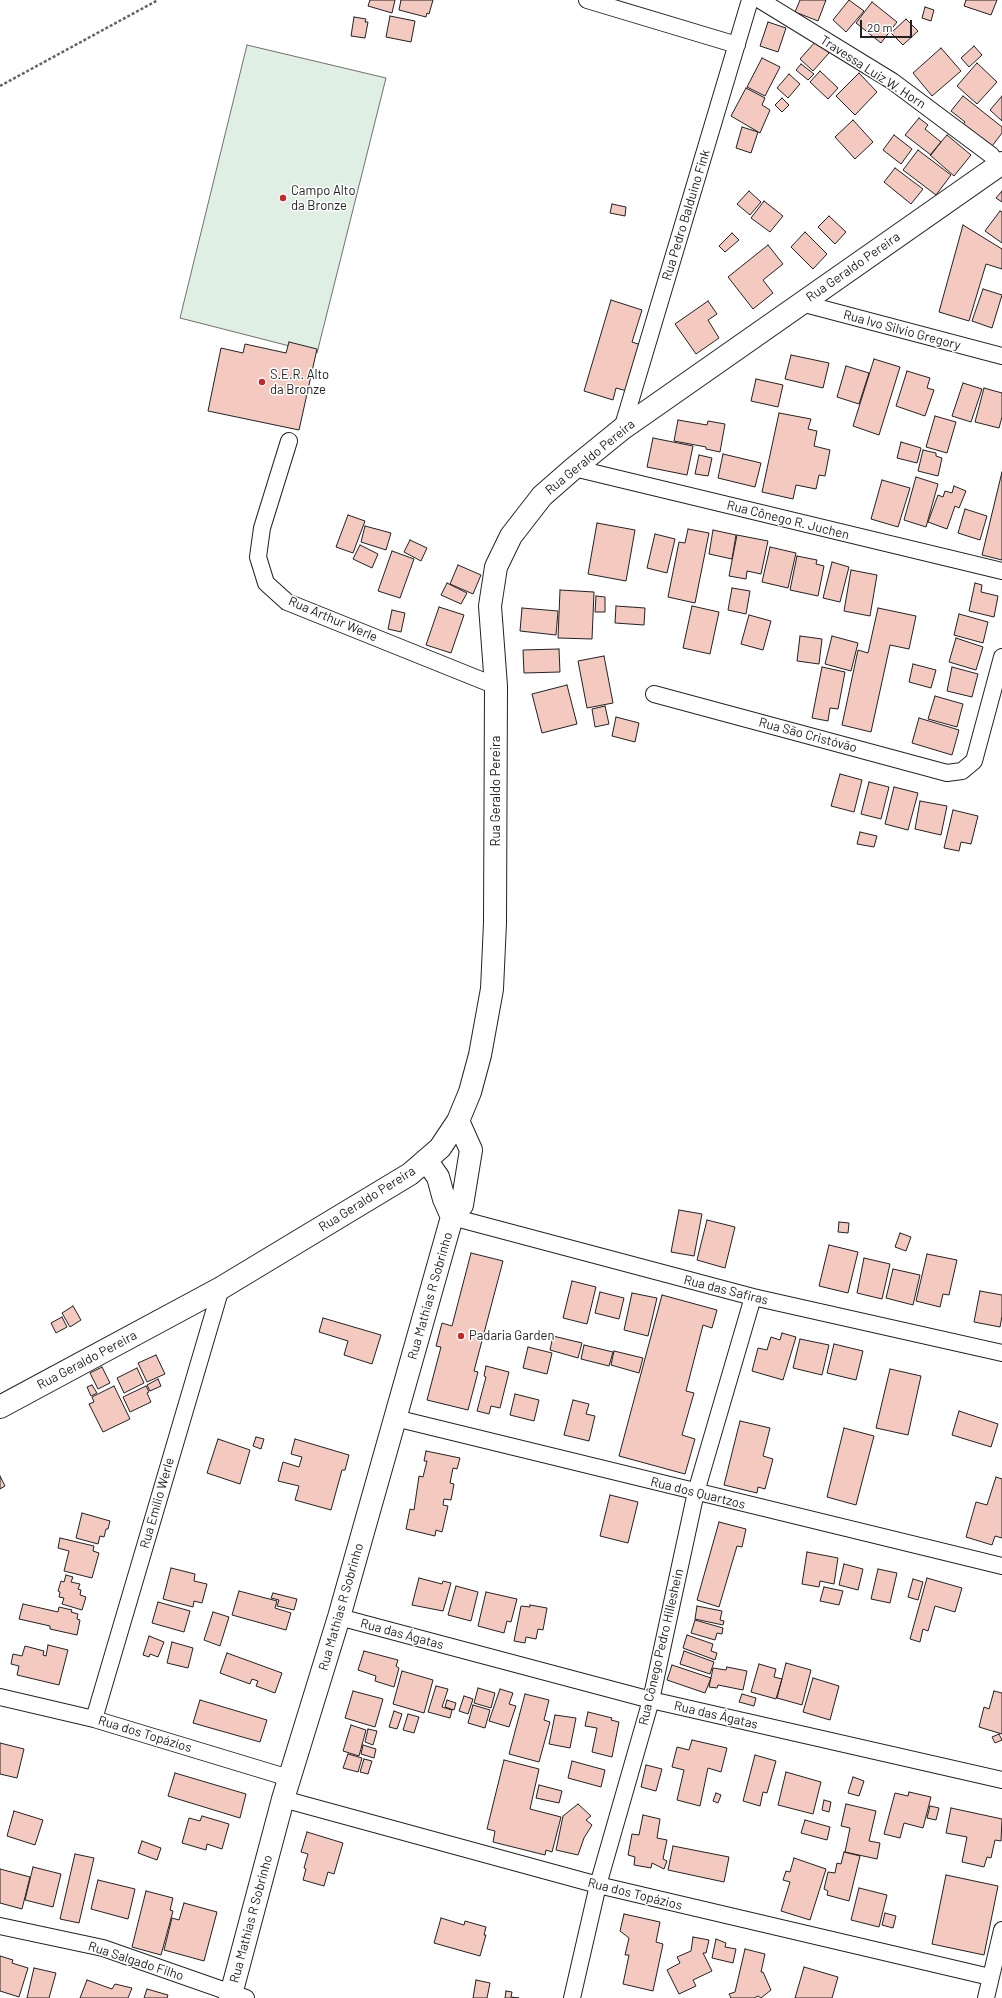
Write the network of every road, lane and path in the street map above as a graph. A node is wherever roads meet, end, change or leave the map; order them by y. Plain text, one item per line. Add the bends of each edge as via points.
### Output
1 (158, 0) edge
2 (587, 0) edge
3 (750, 0) edge
4 (760, 0) edge
5 (737, 45) junction
6 (0, 86) edge
7 (1000, 164) edge
8 (801, 303) junction
9 (1002, 356) edge
10 (622, 429) junction
11 (289, 441) dead end
12 (574, 468) junction
13 (1002, 571) edge
14 (1002, 657) edge
15 (496, 686) junction
16 (654, 694) dead end
17 (458, 1121) junction
18 (426, 1160) junction
19 (452, 1217) junction
20 (221, 1288) junction
21 (753, 1297) junction
22 (1002, 1353) edge
23 (0, 1407) edge
24 (395, 1418) junction
25 (696, 1492) junction
26 (1002, 1566) edge
27 (339, 1617) junction
28 (0, 1697) edge
29 (651, 1700) junction
30 (94, 1719) junction
31 (289, 1778) junction
32 (1002, 1780) edge
33 (283, 1799) junction
34 (598, 1885) junction
35 (0, 1926) edge
36 (1002, 1930) edge
37 (990, 1977) junction
38 (236, 1997) edge
39 (572, 1998) edge
40 (986, 1998) edge

1 - 6 path
2 - 5 street
3 - 5 street, Rua Pedro Balduino Fink
4 - 7 street, Travessa Luiz W. Horn via 892,81
5 - 10 street, Rua Pedro Balduino Fink
7 - 8 main road, Rua Geraldo Pereira
8 - 9 street, Rua Ivo Silvio Gregory
8 - 10 main road, Rua Geraldo Pereira
10 - 12 main road, Rua Geraldo Pereira
11 - 15 street, Rua Arthur Werle via 262,528 258,557 266,583 287,602
12 - 13 street, Rua Cônego R. Juchen
12 - 15 main road, Rua Geraldo Pereira via 542,496 515,531 496,567 490,606
14 - 16 street, Rua São Cristóvão via 974,761 962,771 947,773
15 - 17 main road, Rua Geraldo Pereira via 495,923 492,989 480,1055 470,1092
17 - 18 main road, Rua Geraldo Pereira via 440,1148
17 - 19 main road, Rua Mathias R Sobrinho via 471,1150 462,1205
18 - 19 main road, Rua Mathias R Sobrinho via 438,1177
18 - 20 main road, Rua Geraldo Pereira via 410,1174
19 - 21 street, Rua das Safiras
19 - 24 main road, Rua Mathias R Sobrinho
20 - 23 main road, Rua Geraldo Pereira
20 - 30 street, Rua Emílio Werle
21 - 22 street, Rua das Safiras
21 - 25 street, Rua Cônego Pedro Hilleshein
24 - 25 street, Rua dos Quartzos
24 - 27 main road, Rua Mathias R Sobrinho
25 - 26 street, Rua dos Quartzos
25 - 29 street, Rua Cônego Pedro Hilleshein
27 - 29 street, Rua das Ágatas
27 - 31 main road, Rua Mathias R Sobrinho
28 - 30 street, Rua dos Topázios
29 - 32 street, Rua das Ágatas
29 - 34 street, Rua Cônego Pedro Hilleshein
30 - 31 street, Rua dos Topázios
31 - 33 main road, Rua Mathias R Sobrinho
33 - 34 street, Rua dos Topázios
33 - 38 main road, Rua Mathias R Sobrinho
34 - 37 street, Rua dos Topázios
34 - 39 street, Rua Cônego Pedro Hilleshein
35 - 38 street, Rua Salgado Filho via 103,1948
36 - 37 street
37 - 40 street

